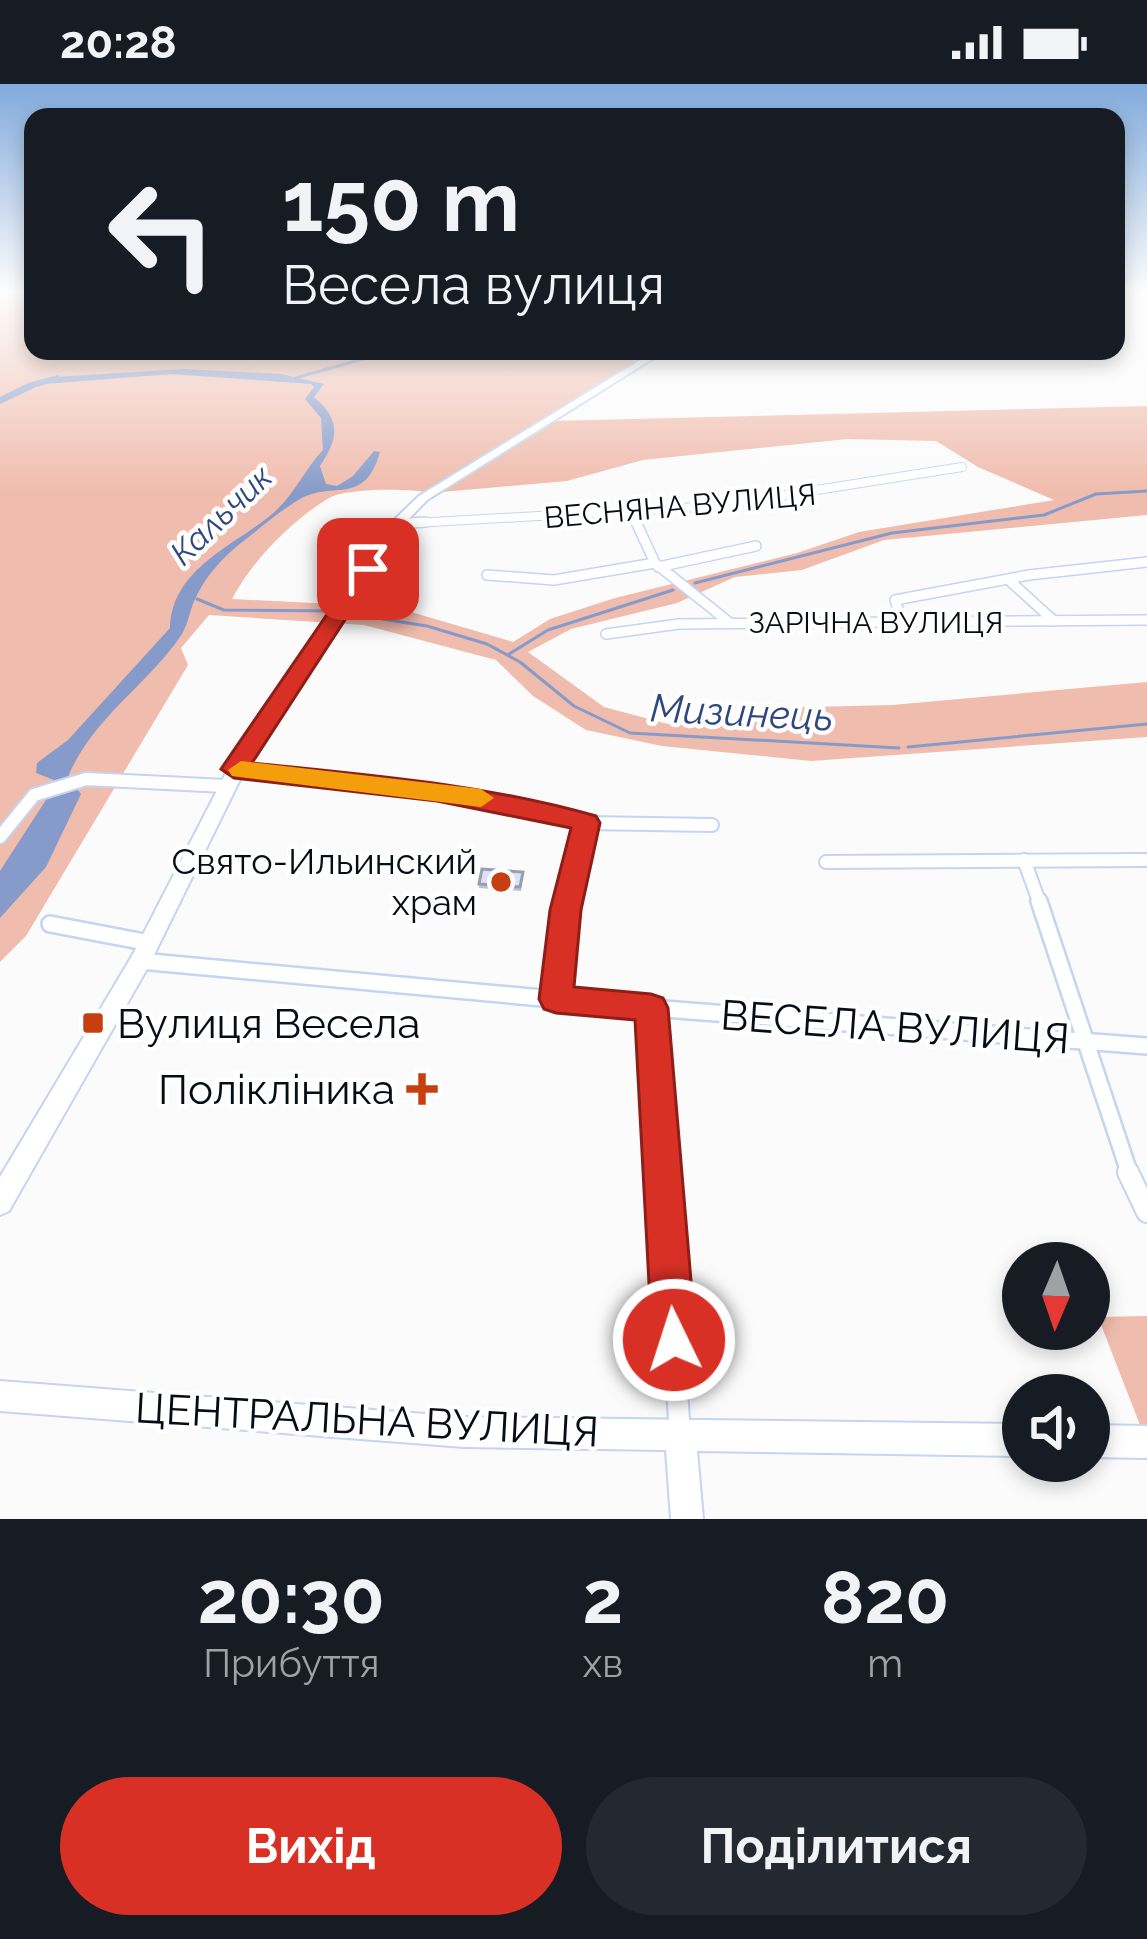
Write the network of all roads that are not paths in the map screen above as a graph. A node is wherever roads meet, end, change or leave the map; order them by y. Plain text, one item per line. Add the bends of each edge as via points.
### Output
1 (647, 360) edge
2 (962, 467) dead end
3 (632, 514) junction
4 (397, 524) junction
5 (756, 547) dead end
6 (1147, 562) edge
7 (656, 565) junction
8 (487, 575) dead end
9 (1011, 582) junction
10 (1147, 620) edge
11 (902, 621) junction
12 (1054, 621) junction
13 (730, 623) junction
14 (606, 634) dead end
15 (230, 778) junction
16 (586, 823) junction
17 (712, 825) dead end
18 (0, 837) edge
19 (1024, 860) junction
20 (1147, 860) edge
21 (826, 862) dead end
22 (50, 924) dead end
23 (145, 952) junction
24 (556, 999) junction
25 (651, 1008) junction
26 (1079, 1042) junction
27 (1147, 1046) edge
28 (0, 1202) edge
29 (1147, 1212) edge
30 (0, 1396) edge
31 (680, 1436) junction
32 (1002, 1440) edge
33 (1110, 1441) edge
34 (1147, 1442) edge
35 (687, 1519) edge

1 - 4 street via 430,493
2 - 3 street, ВЕСНЯНА ВУЛИЦЯ
3 - 4 street, ВЕСНЯНА ВУЛИЦЯ
3 - 7 street
4 - 15 street
5 - 7 street, ВЕСНЯНА ВУЛИЦЯ
6 - 9 street
7 - 8 street, ВЕСНЯНА ВУЛИЦЯ via 554,580
7 - 13 street
9 - 11 street via 895,600
9 - 12 street
10 - 12 street, ЗАРІЧНА ВУЛИЦЯ
11 - 12 street, ЗАРІЧНА ВУЛИЦЯ
11 - 13 street, ЗАРІЧНА ВУЛИЦЯ
13 - 14 street, ЗАРІЧНА ВУЛИЦЯ
15 - 16 street via 437,792
15 - 18 street via 86,779 48,788
15 - 23 street
16 - 17 street
16 - 24 street
19 - 20 street
19 - 21 street
19 - 26 street via 1056,942
22 - 23 street, ВЕСЕЛА ВУЛИЦЯ
23 - 24 street, ВЕСЕЛА ВУЛИЦЯ
23 - 28 street
24 - 25 street, ВЕСЕЛА ВУЛИЦЯ
25 - 26 street, ВЕСЕЛА ВУЛИЦЯ
25 - 31 street
26 - 27 street, ВЕСЕЛА ВУЛИЦЯ
26 - 29 street
30 - 31 street, ЦЕНТРАЛЬНА ВУЛИЦЯ via 464,1432
31 - 32 street, ЦЕНТРАЛЬНА ВУЛИЦЯ
31 - 35 street
33 - 34 street

